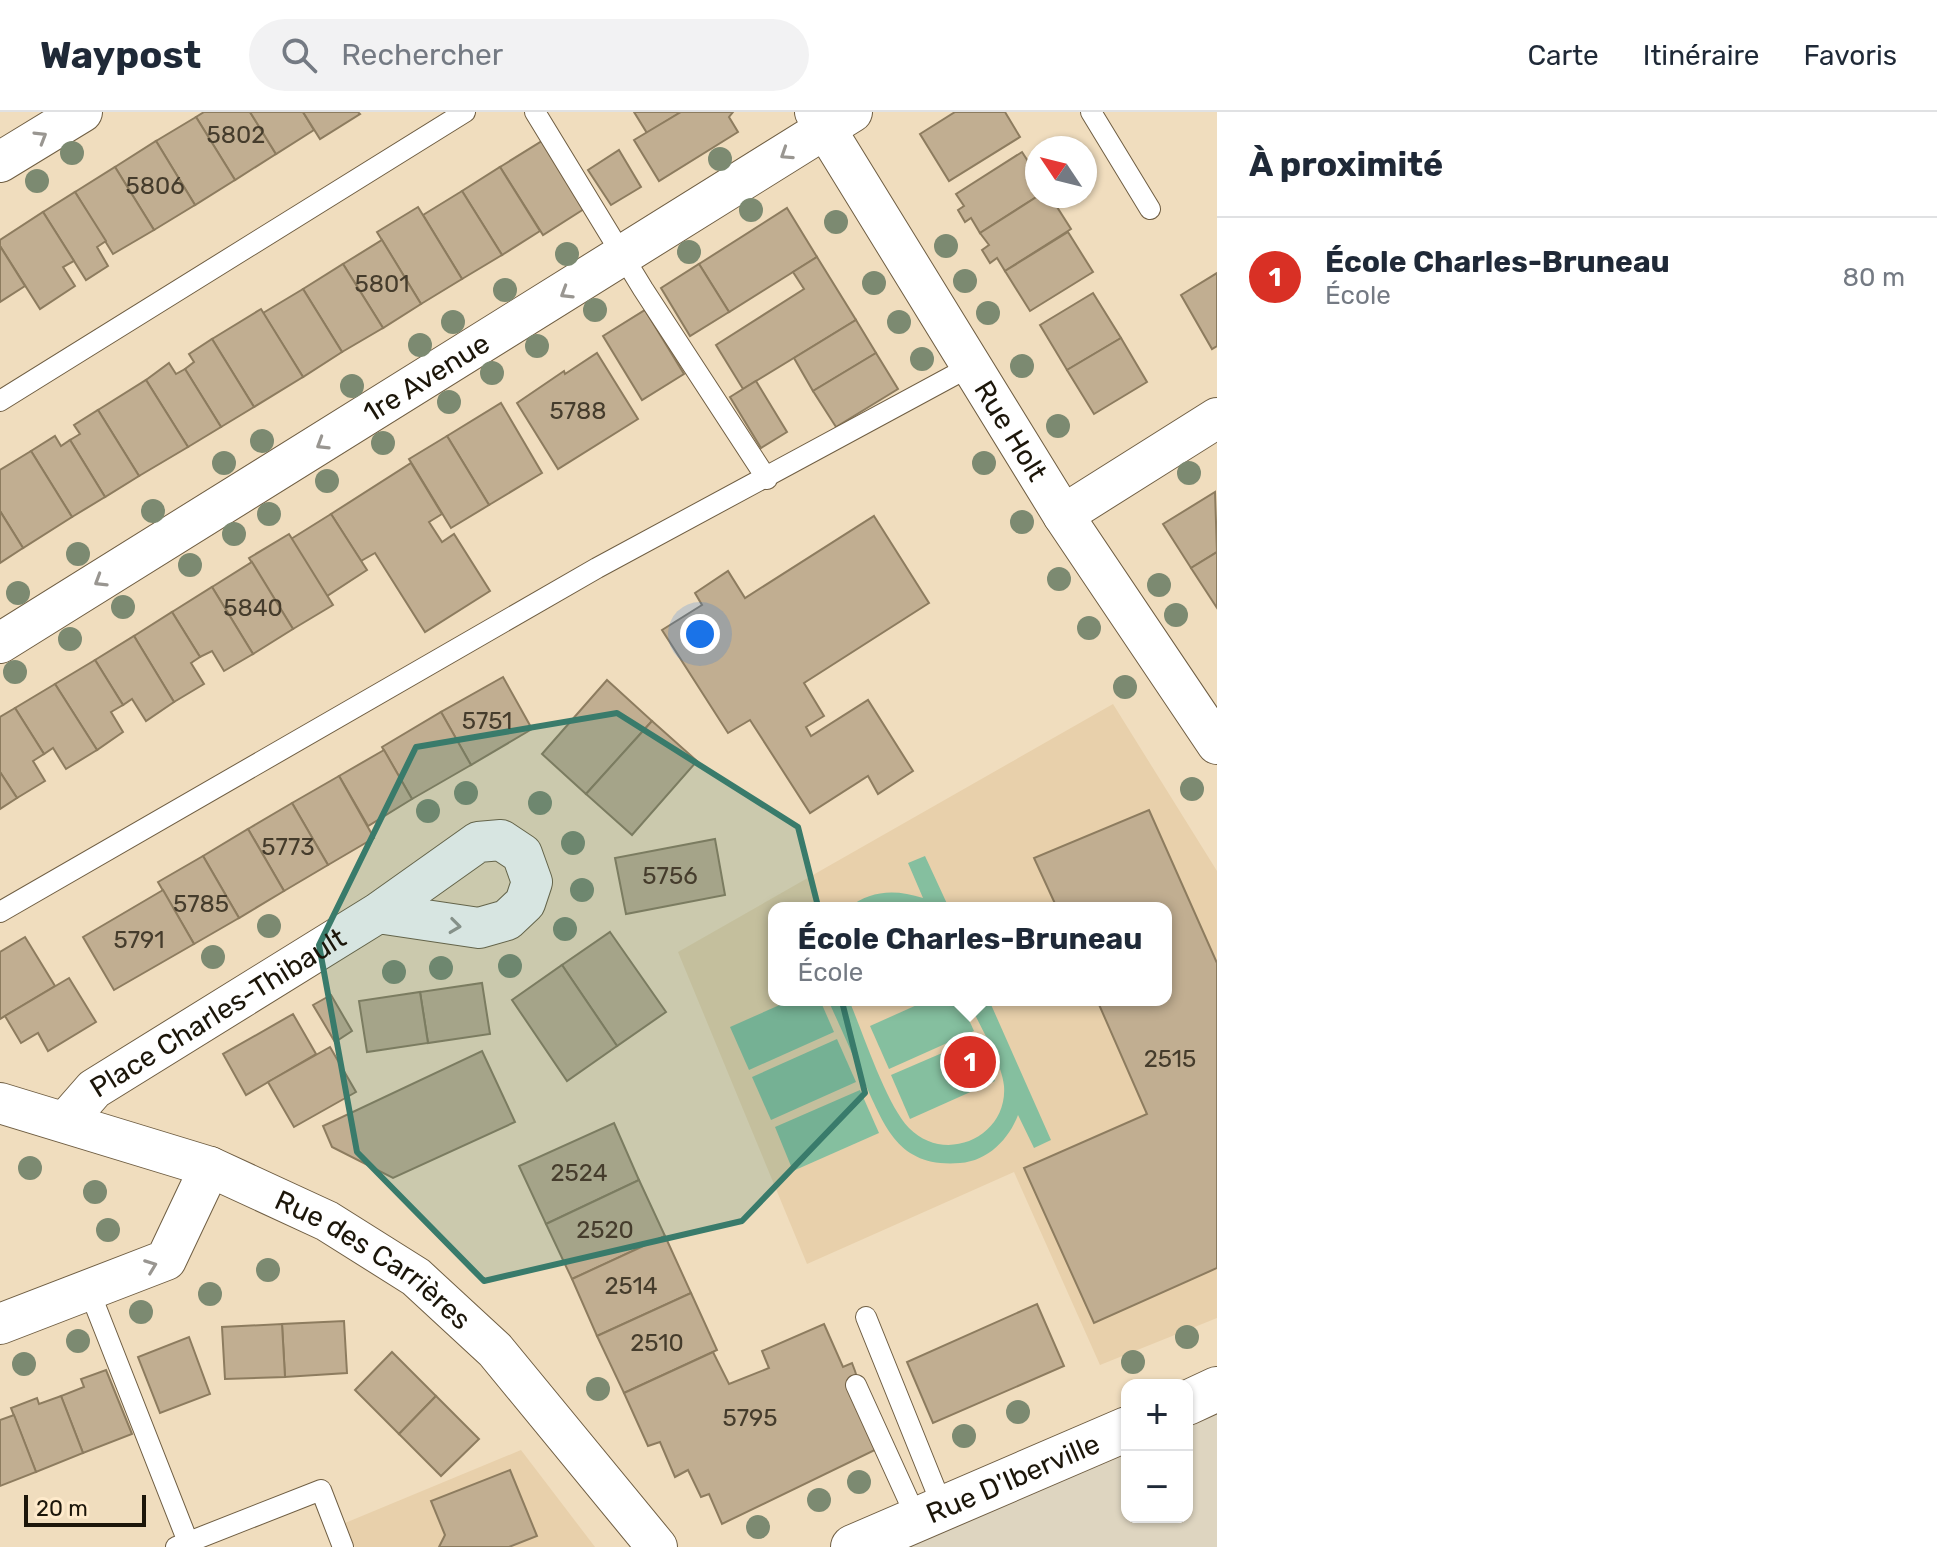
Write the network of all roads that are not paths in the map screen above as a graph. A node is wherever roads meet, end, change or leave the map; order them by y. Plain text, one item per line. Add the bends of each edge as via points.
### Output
1 (82, 112) edge
2 (465, 112) edge
3 (535, 112) edge
4 (1091, 112) edge
5 (831, 118) edge
6 (0, 162) edge
7 (1150, 209) dead end
8 (624, 257) junction
9 (971, 366) junction
10 (0, 401) edge
11 (1217, 418) edge
12 (767, 479) junction
13 (1063, 515) junction
14 (0, 643) edge
15 (1217, 744) edge
16 (0, 912) edge
17 (378, 913) dead end
18 (0, 1103) edge
19 (66, 1121) junction
20 (210, 1167) junction
21 (89, 1290) junction
22 (866, 1317) dead end
23 (0, 1324) edge
24 (856, 1385) dead end
25 (1217, 1389) edge
26 (1193, 1400) edge
27 (1121, 1432) edge
28 (930, 1514) junction
29 (182, 1544) edge
30 (343, 1547) edge
31 (657, 1547) edge
32 (853, 1547) edge

6 -> 1 street
2 - 10 lane
3 - 8 lane
4 - 7 lane
5 -> 8 street, 1re Avenue
5 - 9 street, Rue Holt
8 - 12 lane
8 -> 14 street, 1re Avenue
9 - 12 lane
9 - 13 street, Rue Holt
11 - 13 street
12 - 16 lane via 597,568
13 - 15 street, Rue Holt
17 - 19 street, Place Charles-Thibault via 94,1089
18 - 19 street, Rue des Carrières
19 - 20 street, Rue des Carrières
21 -> 20 street via 166,1260
20 - 31 street, Rue des Carrières via 327,1221 416,1277 495,1350
21 - 23 street
21 - 29 lane
22 - 28 lane
24 - 28 lane
25 - 26 main road
27 - 28 main road, Rue D'Iberville
28 - 32 main road, Rue D'Iberville
29 - 30 lane via 321,1490

